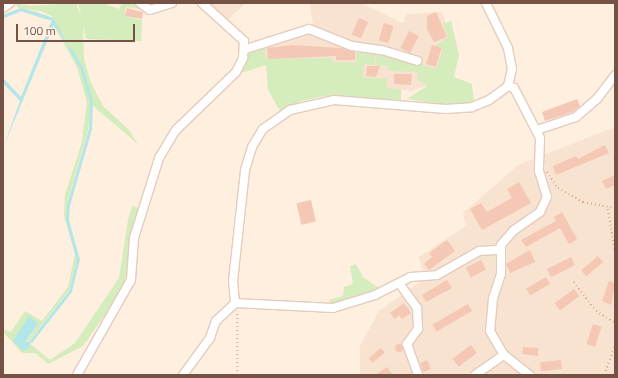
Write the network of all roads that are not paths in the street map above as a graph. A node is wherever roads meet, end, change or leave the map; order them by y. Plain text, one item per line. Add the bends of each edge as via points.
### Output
1 (10, 3) edge
2 (140, 3) edge
3 (172, 3) edge
4 (202, 3) edge
5 (486, 3) edge
6 (3, 8) edge
7 (246, 50) junction
8 (417, 61) dead end
9 (615, 75) edge
10 (508, 86) junction
11 (537, 130) junction
12 (501, 250) junction
13 (399, 283) junction
14 (235, 303) junction
15 (504, 355) junction
16 (77, 375) edge
17 (183, 375) edge
18 (418, 375) edge
19 (475, 375) edge
20 (530, 375) edge

1 - 6 street
2 - 3 street via 150,10
4 - 7 street via 238,34
5 - 10 street via 508,48 512,69
7 - 8 street via 309,29 352,46 382,50
7 - 16 street via 236,72 176,130 158,158 134,238 131,280
9 - 11 street via 597,99 576,117
10 - 11 street via 514,88
10 - 14 street via 472,107 446,109 334,100 300,107 270,122 257,137 245,170 233,281
11 - 12 street via 539,171 546,201 540,212 503,240
12 - 13 street via 479,252 437,275 410,277
12 - 15 street via 501,274 490,322 492,338
13 - 14 street via 375,295 333,308
13 - 18 street via 416,308 418,329 407,344
14 - 17 street via 222,313
15 - 19 street
15 - 20 street

